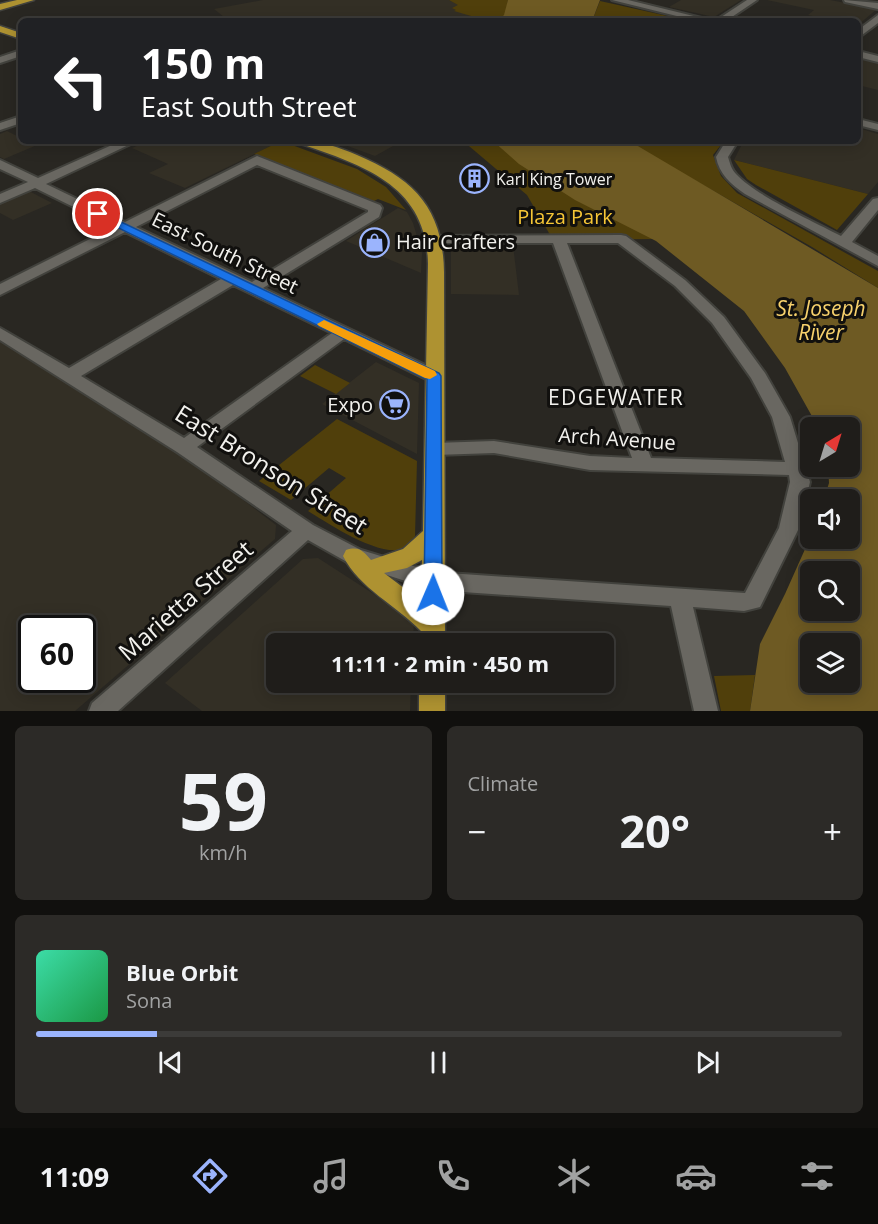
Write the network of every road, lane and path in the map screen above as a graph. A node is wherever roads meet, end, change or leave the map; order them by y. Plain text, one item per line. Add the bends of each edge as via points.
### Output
1 (29, 0) edge
2 (615, 0) edge
3 (753, 0) edge
4 (848, 0) edge
5 (645, 3) edge
6 (878, 6) edge
7 (0, 7) edge
8 (699, 18) edge
9 (725, 18) edge
10 (878, 18) edge
11 (0, 29) edge
12 (861, 32) edge
13 (18, 35) edge
14 (18, 53) edge
15 (861, 55) edge
16 (878, 59) edge
17 (0, 60) edge
18 (18, 120) edge
19 (861, 123) edge
20 (0, 127) edge
21 (878, 127) edge
22 (124, 144) edge
23 (314, 144) edge
24 (729, 144) edge
25 (0, 164) edge
26 (36, 183) junction
27 (0, 199) edge
28 (878, 202) edge
29 (124, 227) junction
30 (434, 239) junction
31 (559, 240) junction
32 (843, 243) junction
33 (878, 262) edge
34 (231, 279) junction
35 (251, 289) junction
36 (0, 290) edge
37 (0, 333) edge
38 (342, 333) junction
39 (69, 376) junction
40 (434, 376) junction
41 (184, 447) junction
42 (435, 449) junction
43 (644, 464) junction
44 (797, 469) junction
45 (306, 530) junction
46 (434, 533) junction
47 (354, 556) junction
48 (380, 565) junction
49 (433, 581) junction
50 (680, 598) junction
51 (431, 633) edge
52 (433, 633) edge
53 (432, 693) edge
54 (101, 711) edge
55 (432, 711) edge
56 (706, 711) edge

1 - 7 main road
2 - 5 street
3 - 9 street
4 - 6 street
5 - 8 street
10 - 12 street
11 - 13 main road
14 - 17 street
15 - 16 street
18 - 20 street
19 - 21 street
22 - 26 street
23 - 30 main road via 362,162 396,182 422,209
24 - 32 street via 722,157 728,173 750,191
25 - 26 street, East South Street
26 - 27 street
26 - 29 street, East South Street
28 - 32 street
29 - 34 street, East South Street
29 - 35 street via 257,160 376,210
29 - 36 street
30 - 31 street
30 - 40 main road
31 - 43 street via 629,416
31 - 44 street via 621,239 680,283 718,320 759,377 781,417
32 - 33 street
34 - 35 street, East South Street
34 - 39 street
35 - 38 street, East South Street
37 - 39 street, East Bronson Street
38 - 40 street, East South Street
38 - 41 street
39 - 41 street, East Bronson Street
40 - 42 main road
41 - 45 street, East Bronson Street
42 - 43 street, Arch Avenue via 494,447 590,463
42 - 46 main road
43 - 44 street, Arch Avenue
44 - 50 street, East Bronson Street via 800,482 789,528 752,601
45 - 47 street, East Bronson Street
45 - 54 street, Marietta Street
46 - 48 main road via 408,559
46 - 49 main road
47 - 48 street, East Bronson Street
47 - 51 main road via 374,579 415,609
48 - 49 street, East Bronson Street
49 - 50 street, East Bronson Street
49 - 52 main road
50 - 56 street
53 - 55 main road

